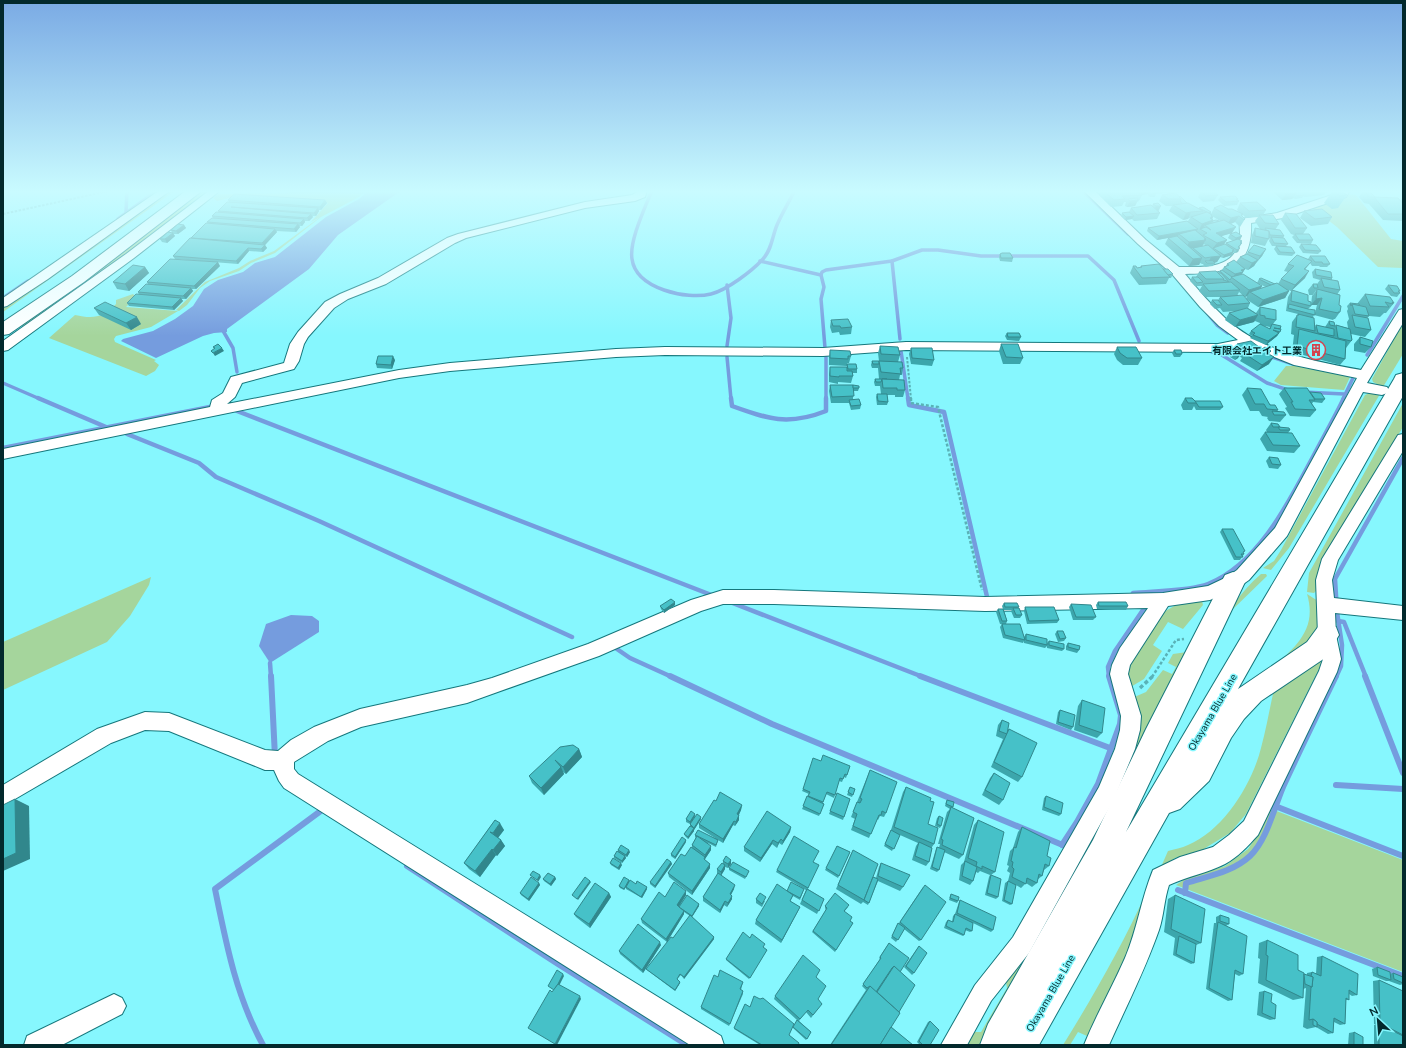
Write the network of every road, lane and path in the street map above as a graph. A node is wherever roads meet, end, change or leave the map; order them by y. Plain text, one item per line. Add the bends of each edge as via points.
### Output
1 (97, 239) edge
2 (116, 239) edge
3 (131, 239) edge
4 (151, 239) edge
5 (455, 239) edge
6 (1139, 239) edge
7 (1246, 239) edge
8 (1176, 271) junction
9 (3, 303) edge
10 (1403, 313) edge
11 (3, 316) edge
12 (15, 330) edge
13 (1248, 341) junction
14 (906, 346) junction
15 (3, 347) edge
16 (1403, 379) edge
17 (1363, 381) junction
18 (1382, 390) dead end
19 (217, 407) junction
20 (1403, 439) edge
21 (3, 454) edge
22 (1233, 582) junction
23 (1163, 600) junction
24 (985, 604) junction
25 (1333, 606) junction
26 (1403, 613) edge
27 (1327, 635) junction
28 (1188, 639) dead end
29 (1125, 695) junction
30 (278, 761) junction
31 (3, 796) edge
32 (1151, 817) junction
33 (114, 1006) dead end
34 (36, 1045) edge
35 (712, 1045) edge
36 (953, 1045) edge
37 (997, 1045) edge
38 (1020, 1045) edge
39 (1096, 1045) edge

1 - 9 street
2 - 11 main road
3 - 12 main road
4 - 12 street
5 - 19 street via 381,282 351,292 332,303 302,336 292,364 236,380 233,391
6 - 8 street
7 - 8 street via 1244,248 1235,261 1212,270
8 - 13 street via 1223,323
10 - 17 street
12 - 15 street
13 - 14 street via 1218,348
13 - 17 street via 1299,362
14 - 19 street via 823,352 616,353 450,367
14 - 24 path via 911,403 938,408 943,422
16 - 32 main road, Okayama Blue Line
17 - 18 street
17 - 22 street via 1281,532 1243,575
19 - 21 street
20 - 25 street via 1330,560 1324,580
22 - 23 street via 1210,593
22 - 37 main road via 1103,850
23 - 24 street
23 - 29 street via 1121,665 1119,674
24 - 30 street via 723,597 587,652 492,686 360,718 309,740
25 - 26 street
25 - 27 street
27 - 32 main road via 1316,650 1252,693 1235,710 1199,771
27 - 39 street via 1332,659 1328,672 1251,828 1237,843 1218,856 1180,868 1161,878 1148,928 1134,965
28 - 29 path via 1176,640 1143,687
29 - 36 street via 1131,716 1130,730 1106,794 1042,910 1021,944 983,993
30 - 31 street via 230,746 169,722 145,721 104,736
30 - 35 street via 285,776 291,781
32 - 38 main road, Okayama Blue Line
33 - 34 street

